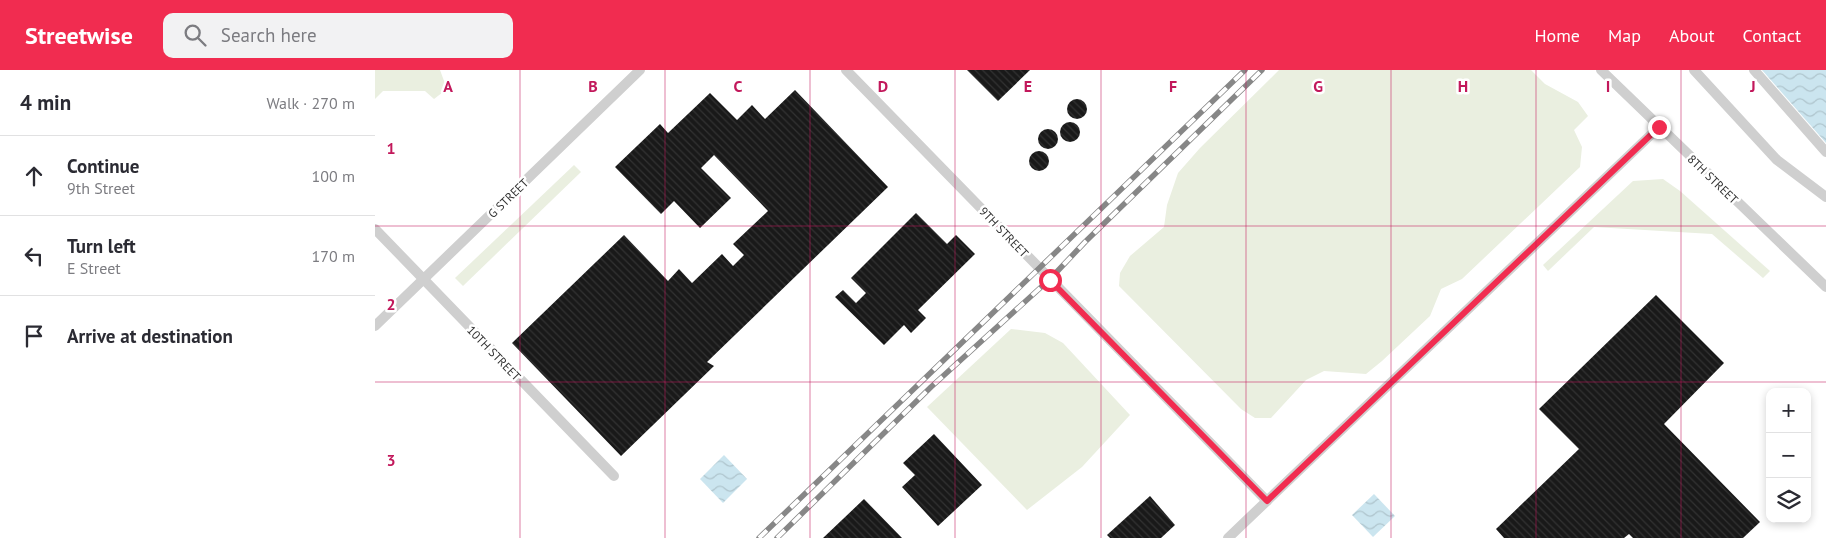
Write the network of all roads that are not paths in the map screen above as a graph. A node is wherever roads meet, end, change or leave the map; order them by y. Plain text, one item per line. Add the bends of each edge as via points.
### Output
1 (641, 70) edge
2 (846, 70) edge
3 (1601, 70) edge
4 (1694, 70) edge
5 (1754, 70) edge
6 (1659, 127) junction
7 (1826, 152) edge
8 (1826, 197) edge
9 (375, 229) edge
10 (423, 279) junction
11 (1826, 287) edge
12 (375, 326) edge
13 (614, 476) dead end
14 (1267, 501) junction
15 (1229, 538) edge

1 - 10 lane, G STREET
2 - 14 lane, 9TH STREET
3 - 6 lane, 8TH STREET
4 - 8 lane via 1777,160
5 - 7 lane
6 - 11 lane, 8TH STREET
6 - 14 lane
9 - 10 lane, 10TH STREET
10 - 12 lane, G STREET
10 - 13 lane, 10TH STREET
14 - 15 lane

